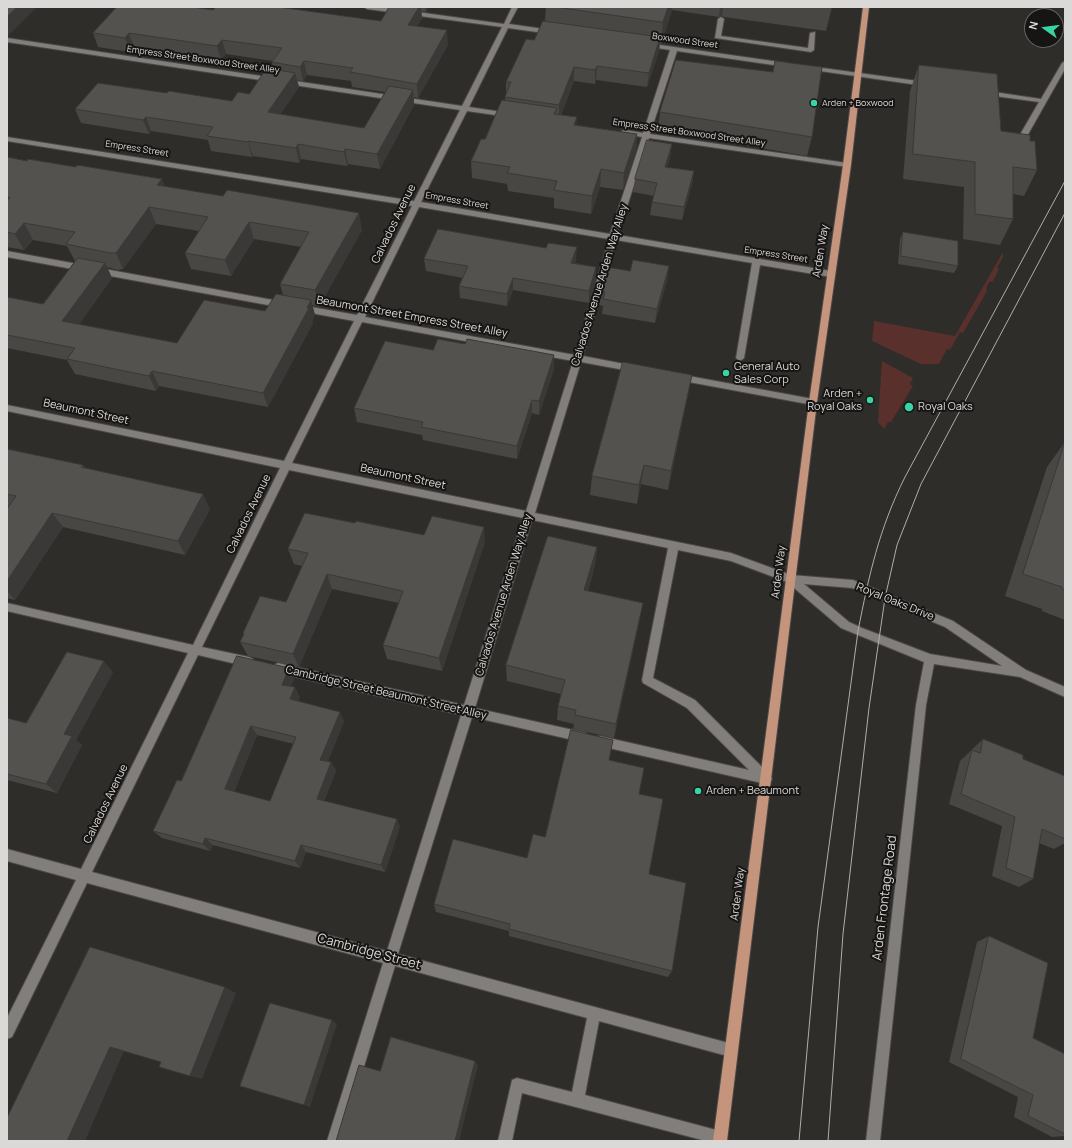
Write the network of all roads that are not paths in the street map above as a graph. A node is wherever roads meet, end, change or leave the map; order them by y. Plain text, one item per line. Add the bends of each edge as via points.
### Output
1 (367, 7) edge
2 (515, 7) edge
3 (866, 7) edge
4 (721, 20) dead end
5 (506, 26) junction
6 (813, 33) dead end
7 (562, 34) edge
8 (7, 40) edge
9 (637, 44) edge
10 (674, 49) junction
11 (739, 49) junction
12 (1065, 63) edge
13 (795, 66) edge
14 (803, 67) edge
15 (857, 75) junction
16 (935, 86) edge
17 (981, 92) edge
18 (1043, 101) junction
19 (465, 108) junction
20 (518, 116) edge
21 (617, 131) edge
22 (647, 136) junction
23 (7, 139) edge
24 (1018, 144) edge
25 (847, 165) junction
26 (417, 204) junction
27 (613, 238) junction
28 (7, 254) edge
29 (756, 262) junction
30 (831, 274) junction
31 (360, 318) junction
32 (578, 358) junction
33 (740, 358) dead end
34 (647, 371) edge
35 (670, 375) edge
36 (814, 402) junction
37 (7, 408) edge
38 (286, 466) junction
39 (529, 515) junction
40 (674, 545) junction
41 (791, 579) junction
42 (7, 607) edge
43 (196, 650) junction
44 (930, 659) junction
45 (1022, 673) junction
46 (1065, 692) edge
47 (468, 711) junction
48 (766, 779) junction
49 (7, 855) edge
50 (84, 876) junction
51 (391, 958) junction
52 (594, 1013) junction
53 (7, 1032) edge
54 (731, 1050) junction
55 (577, 1100) junction
56 (720, 1140) edge
57 (334, 1141) edge
58 (505, 1141) edge
59 (873, 1141) edge

1 - 5 street
2 - 5 street, Calvados Avenue
3 - 15 main road, Arden Way
4 - 11 street via 716,37
5 - 7 street
5 - 19 street, Calvados Avenue
6 - 11 street via 810,50
8 - 19 street, Empress Street Boxwood Street Alley
9 - 10 street, Boxwood Street
10 - 11 street, Boxwood Street
10 - 22 street, Calvados Avenue Arden Way Alley
11 - 13 street, Boxwood Street
12 - 18 street
14 - 15 street
15 - 16 street
15 - 25 main road, Arden Way
17 - 18 street
18 - 24 street
19 - 20 street, Empress Street Boxwood Street Alley
19 - 26 street, Calvados Avenue
21 - 22 street, Empress Street Boxwood Street Alley
22 - 25 street, Empress Street Boxwood Street Alley
22 - 27 street, Calvados Avenue Arden Way Alley
23 - 26 street, Empress Street
25 - 30 main road, Arden Way
26 - 27 street, Empress Street
26 - 31 street, Calvados Avenue
27 - 29 street, Empress Street
27 - 32 street, Calvados Avenue Arden Way Alley
28 - 31 street, Beaumont Street Empress Street Alley
29 - 30 street, Empress Street
29 - 33 street
30 - 36 main road, Arden Way
31 - 32 street, Beaumont Street Empress Street Alley
31 - 38 street, Calvados Avenue
32 - 34 street, Beaumont Street Empress Street Alley
32 - 39 street, Calvados Avenue Arden Way Alley
35 - 36 street
36 - 41 main road, Arden Way
37 - 38 street, Beaumont Street
38 - 39 street, Beaumont Street
38 - 43 street, Calvados Avenue
39 - 40 street, Beaumont Street
39 - 47 street, Calvados Avenue Arden Way Alley
40 - 41 street, Beaumont Street via 731,557
40 - 48 street via 647,680 691,704
41 - 44 street, Royal Oaks Drive via 845,625
41 - 45 street, Royal Oaks Drive via 853,584 949,624
41 - 48 main road, Arden Way
42 - 43 street, Cambridge Street Beaumont Street Alley
43 - 47 street, Cambridge Street Beaumont Street Alley
43 - 50 street, Calvados Avenue
44 - 45 street, Royal Oaks Drive
44 - 59 street, Arden Frontage Road via 921,705
45 - 46 street, Royal Oaks Drive
47 - 48 street, Cambridge Street Beaumont Street Alley
47 - 51 street, Calvados Avenue Arden Way Alley
48 - 54 main road, Arden Way
49 - 50 street, Cambridge Street
50 - 51 street, Cambridge Street
50 - 53 street, Calvados Avenue
51 - 52 street, Cambridge Street
51 - 57 street, Calvados Avenue Arden Way Alley
52 - 54 street, Cambridge Street
52 - 55 street
54 - 56 main road, Arden Way
55 - 56 street
55 - 58 street via 517,1084

